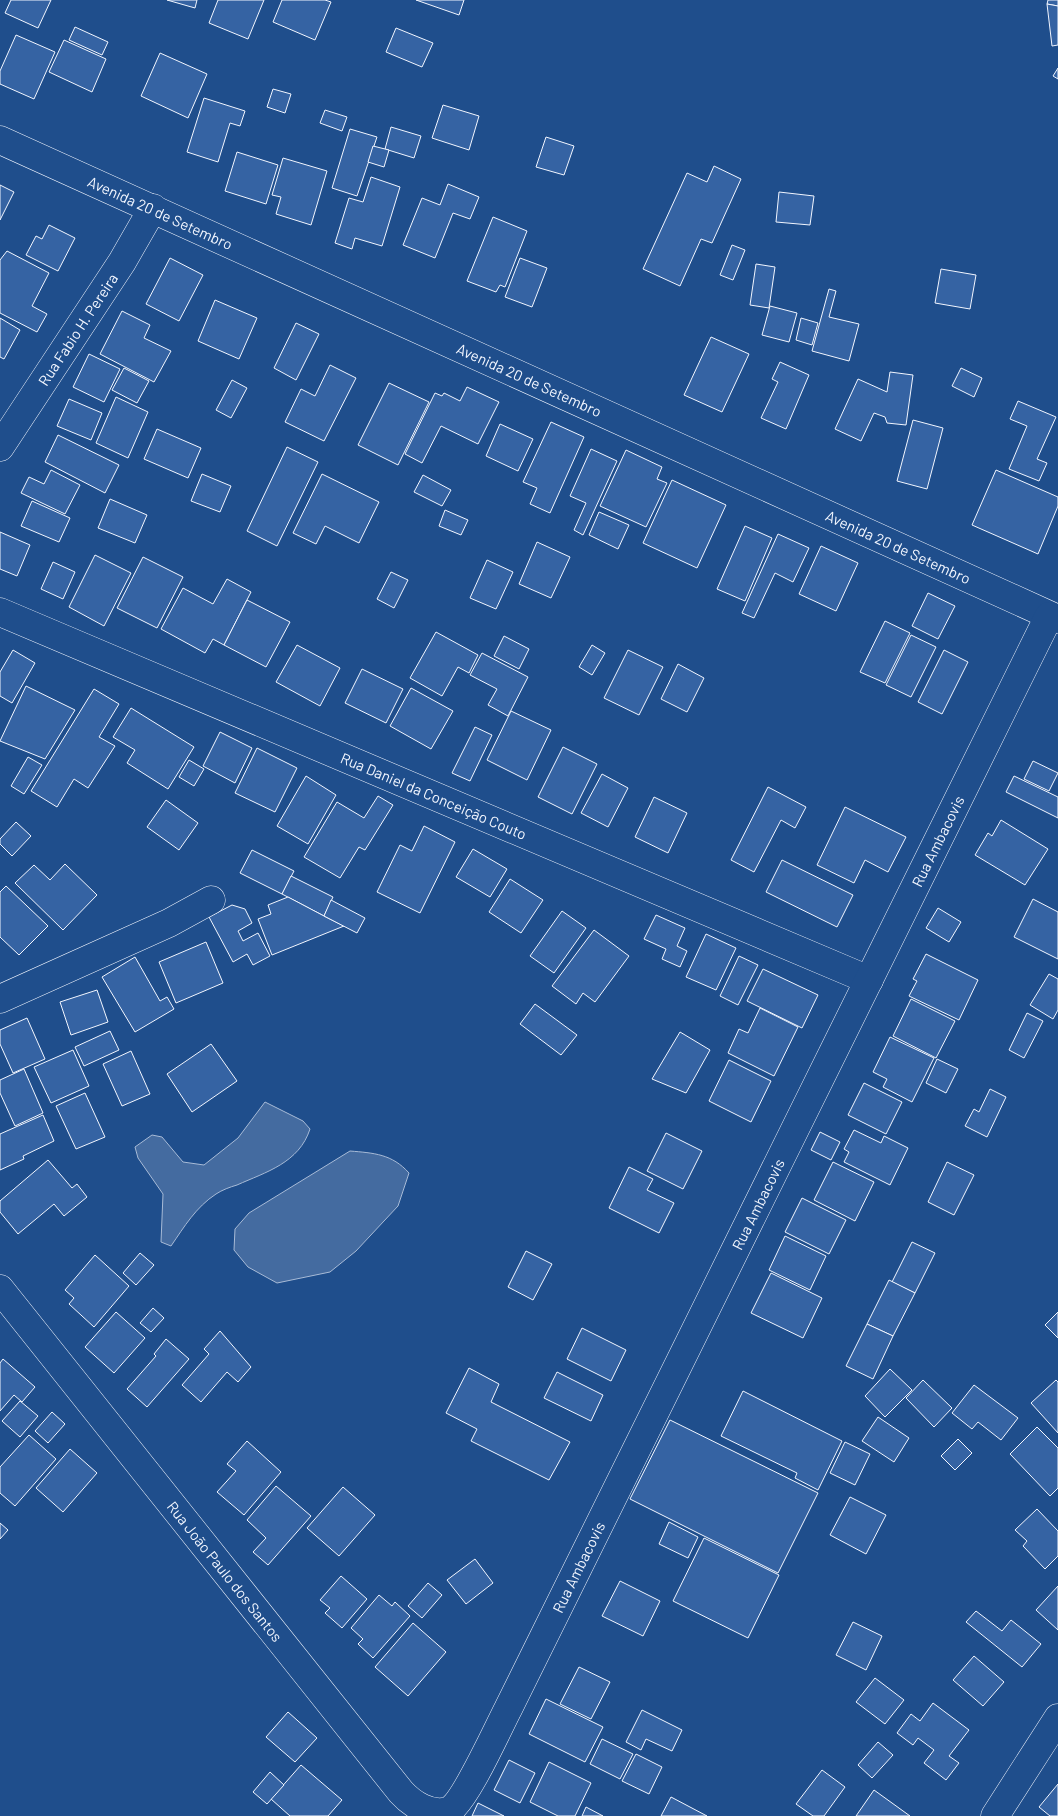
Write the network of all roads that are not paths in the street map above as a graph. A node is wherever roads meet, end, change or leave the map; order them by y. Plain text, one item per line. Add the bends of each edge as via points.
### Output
1 (0, 140) edge
2 (154, 208) junction
3 (0, 447) edge
4 (0, 612) edge
5 (1054, 618) edge
6 (211, 900) dead end
7 (869, 980) junction
8 (0, 999) edge
9 (5, 1308) edge
10 (1058, 1718) edge
11 (464, 1793) joint
12 (995, 1816) edge

1 - 2 street, Avenida 20 de Setembro
2 - 3 street, Rua Fabio H. Pereira
2 - 5 street, Avenida 20 de Setembro
4 - 7 street, Rua Daniel da Conceição Couto
5 - 7 street, Rua Ambacovis
6 - 8 street via 169,923
7 - 11 street, Rua Ambacovis
9 - 11 street, Rua João Paulo dos Santos via 408,1799 426,1811 446,1812
10 - 12 street

